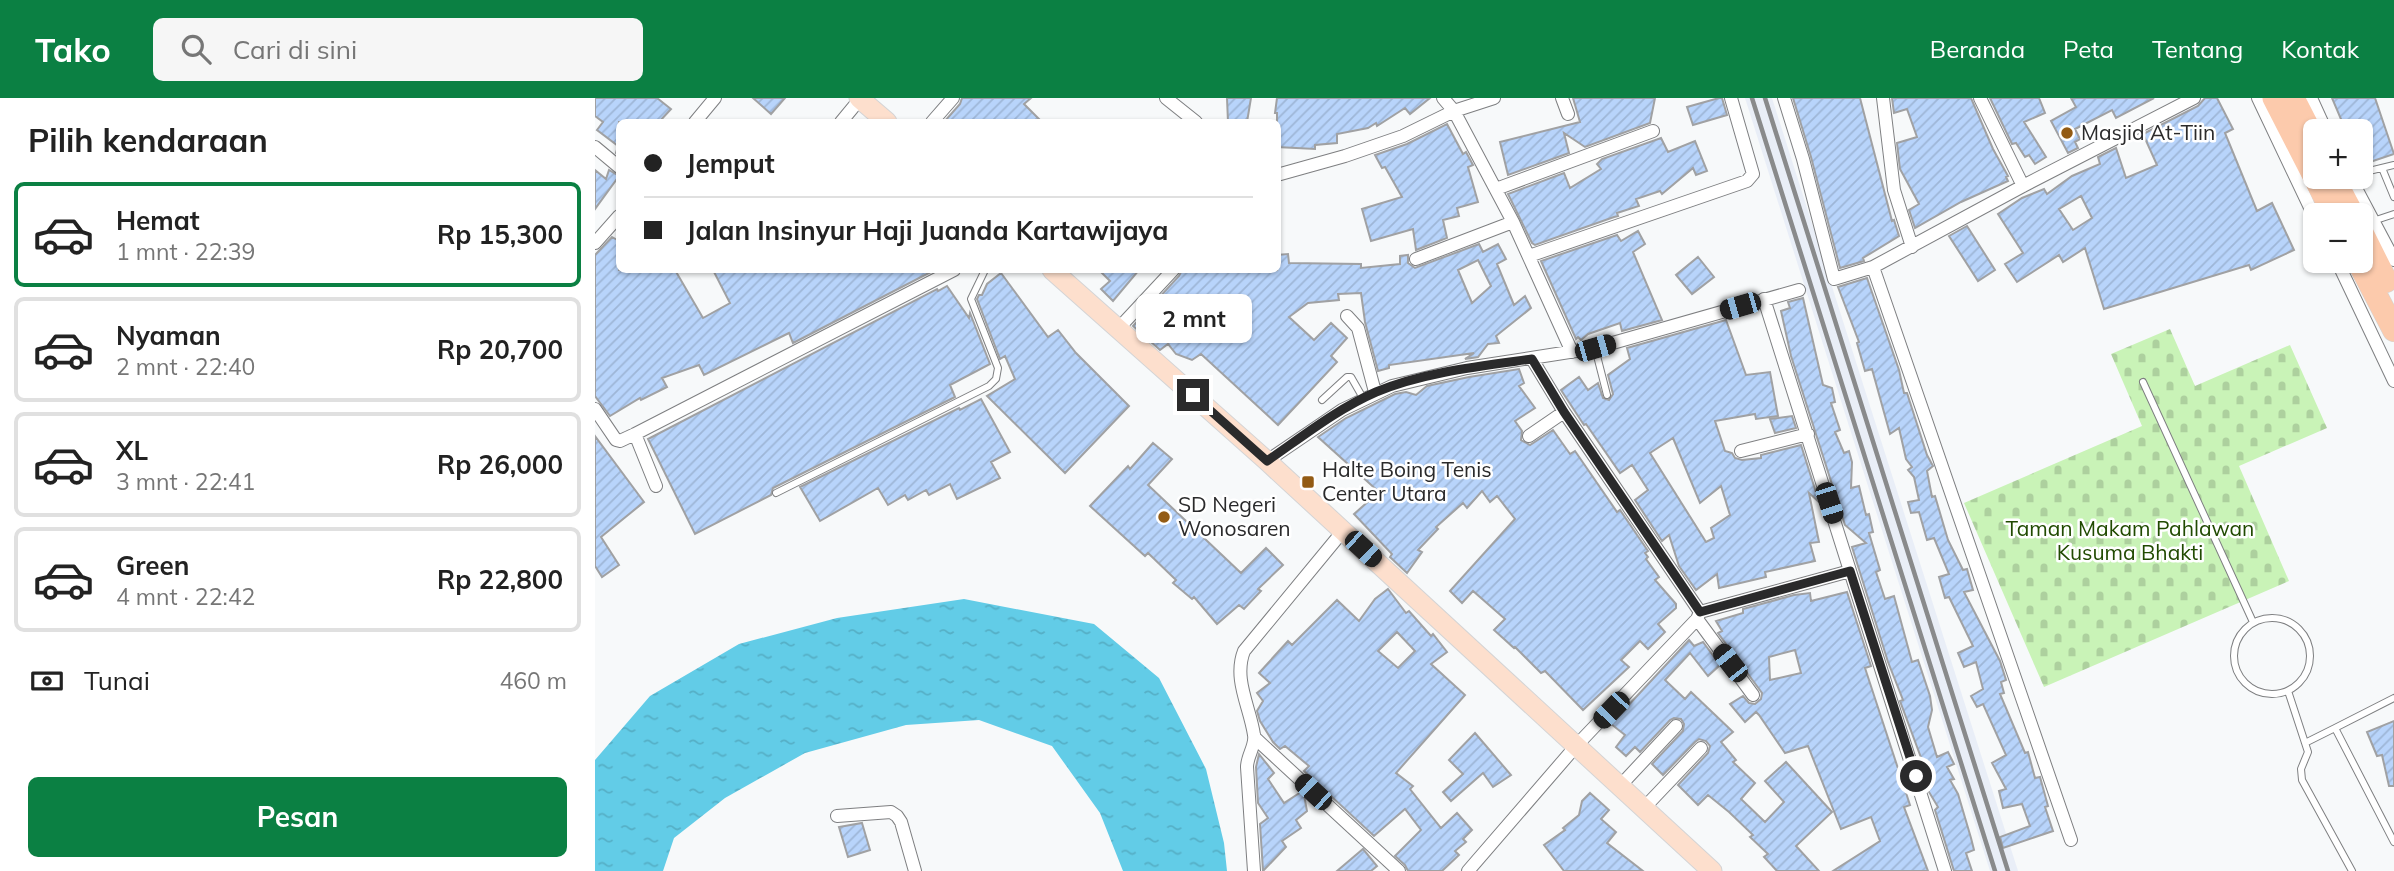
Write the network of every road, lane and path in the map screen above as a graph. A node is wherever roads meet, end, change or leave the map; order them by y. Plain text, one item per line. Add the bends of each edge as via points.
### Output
1 (715, 98) edge
2 (860, 98) edge
3 (953, 98) edge
4 (1166, 98) edge
5 (1443, 98) edge
6 (1494, 98) edge
7 (1562, 98) edge
8 (1731, 98) edge
9 (1784, 98) edge
10 (1882, 98) edge
11 (1980, 98) edge
12 (2194, 98) edge
13 (2258, 98) edge
14 (2274, 98) edge
15 (2293, 98) edge
16 (2311, 98) edge
17 (1454, 111) junction
18 (1568, 114) dead end
19 (698, 119) edge
20 (843, 119) edge
21 (884, 119) edge
22 (935, 119) edge
23 (1192, 119) edge
24 (2304, 119) edge
25 (2321, 119) edge
26 (1653, 131) dead end
27 (595, 147) edge
28 (616, 164) edge
29 (2394, 165) edge
30 (2382, 168) junction
31 (2373, 170) edge
32 (1281, 174) edge
33 (2023, 186) junction
34 (1496, 189) junction
35 (2394, 197) edge
36 (2308, 203) edge
37 (2328, 203) edge
38 (2394, 214) edge
39 (616, 219) edge
40 (2373, 219) edge
41 (1513, 222) junction
42 (2373, 235) edge
43 (595, 243) edge
44 (1912, 247) junction
45 (2373, 247) edge
46 (1529, 256) junction
47 (1416, 259) dead end
48 (2394, 260) edge
49 (1873, 267) junction
50 (948, 273) edge
51 (984, 273) edge
52 (1055, 273) edge
53 (1170, 273) edge
54 (2343, 273) edge
55 (2364, 273) edge
56 (1799, 290) dead end
57 (2394, 296) edge
58 (1764, 299) junction
59 (1347, 316) dead end
60 (1118, 329) junction
61 (2394, 330) edge
62 (1595, 348) junction
63 (1572, 352) junction
64 (1532, 359) junction
65 (2394, 381) edge
66 (2143, 382) dead end
67 (1375, 392) junction
68 (1607, 395) dead end
69 (1363, 398) junction
70 (1322, 400) dead end
71 (595, 409) edge
72 (1564, 412) junction
73 (635, 434) junction
74 (1808, 435) junction
75 (1529, 436) dead end
76 (1741, 451) dead end
77 (1267, 461) junction
78 (656, 486) dead end
79 (776, 493) dead end
80 (1343, 531) junction
81 (1850, 571) junction
82 (1698, 616) junction
83 (2253, 622) junction
84 (2288, 691) junction
85 (1753, 695) dead end
86 (2394, 698) edge
87 (1676, 726) dead end
88 (2335, 728) junction
89 (1255, 738) junction
90 (2305, 743) junction
91 (1576, 746) junction
92 (1701, 748) dead end
93 (1621, 786) junction
94 (1644, 808) junction
95 (837, 816) dead end
96 (2071, 840) dead end
97 (2394, 842) edge
98 (915, 871) edge
99 (1254, 871) edge
100 (1399, 871) edge
101 (1468, 871) edge
102 (1712, 871) edge
103 (1945, 871) edge
104 (2351, 871) edge

1 - 19 street
2 - 20 street
2 - 21 main road
3 - 22 street
4 - 23 street
5 - 17 street
6 - 17 street
7 - 18 street
8 - 46 street via 1753,174 1747,181
9 - 49 street via 1834,279
10 - 44 street via 1894,190
11 - 33 street
12 - 33 street
13 - 36 street
14 - 37 highway
15 - 24 highway
16 - 25 street
17 - 32 street via 1403,136
17 - 34 street
26 - 34 street
27 - 28 street
29 - 30 lane
30 - 31 lane
30 - 35 lane
33 - 44 street
34 - 41 street
38 - 40 lane
39 - 43 street
41 - 46 street
41 - 47 street
42 - 48 street
44 - 49 street
45 - 57 highway
46 - 63 street
49 - 96 street
50 - 73 street
51 - 79 lane via 971,299 997,368 996,379
52 - 60 main road
53 - 60 street
54 - 65 street
55 - 61 highway
56 - 58 street
58 - 62 street
58 - 74 street
59 - 67 street via 1358,328
60 - 77 main road
62 - 63 street
62 - 68 lane
63 - 64 street
64 - 67 street via 1454,371
64 - 72 street
66 - 83 lane
67 - 69 street
69 - 70 lane via 1354,380 1347,377
69 - 77 street
71 - 73 street via 616,440
72 - 75 street
72 - 82 street
73 - 78 street
74 - 76 street
74 - 81 street
77 - 80 main road
80 - 89 street via 1244,651 1240,676
80 - 91 main road
81 - 82 street
81 - 103 street
82 - 85 street
82 - 91 street
83 - 84 lane via 2242,630 2233,654 2241,679 2262,694
83 - 84 lane via 2264,618 2288,621 2306,639 2310,650 2306,675
84 - 90 lane
86 - 88 lane
87 - 93 street
88 - 90 lane
88 - 97 lane
89 - 99 street via 1247,760
89 - 100 street
90 - 104 lane via 2308,752 2302,780
91 - 93 main road
91 - 101 street
92 - 94 street
93 - 94 main road
94 - 102 main road
95 - 98 street via 891,812 897,816

